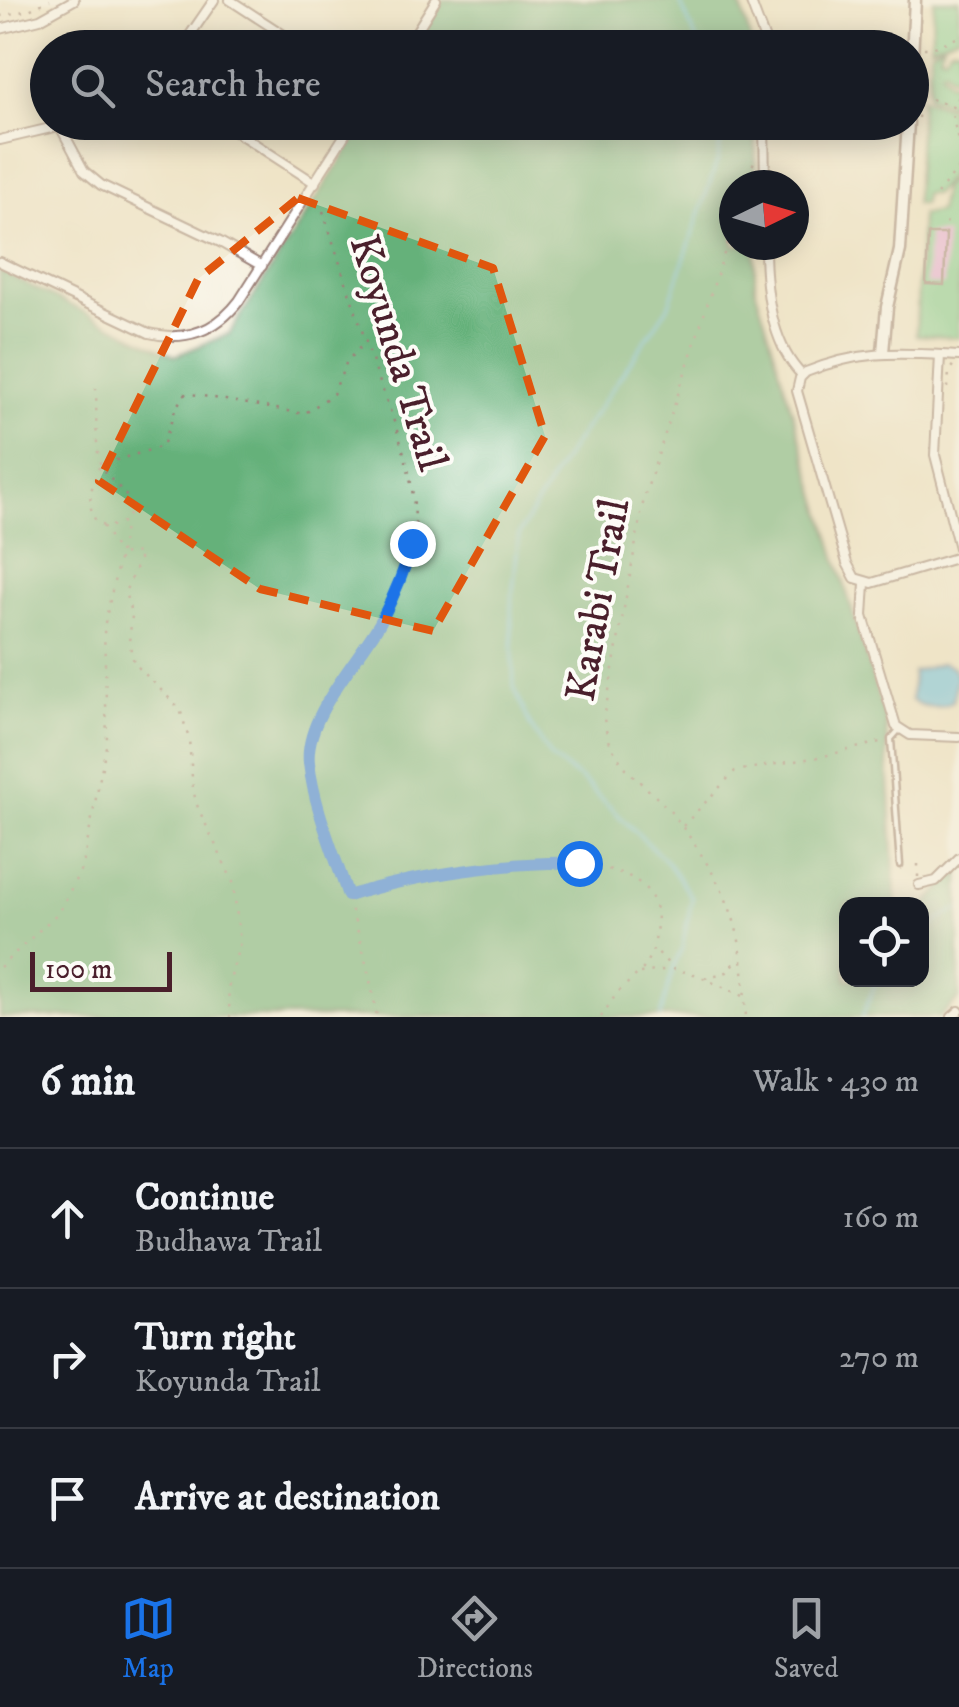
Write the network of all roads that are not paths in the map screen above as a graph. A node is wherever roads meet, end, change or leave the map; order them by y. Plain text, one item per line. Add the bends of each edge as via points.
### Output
1 (74, 0) edge
2 (214, 0) edge
3 (230, 0) edge
4 (750, 0) edge
5 (915, 0) edge
6 (433, 1) edge
7 (0, 29) edge
8 (193, 30) edge
9 (276, 30) edge
10 (416, 30) edge
11 (761, 30) edge
12 (913, 30) edge
13 (30, 134) edge
14 (0, 140) edge
15 (66, 140) edge
16 (249, 140) edge
17 (342, 140) edge
18 (764, 140) edge
19 (907, 140) edge
20 (764, 170) edge
21 (315, 182) junction
22 (766, 260) edge
23 (0, 262) edge
24 (262, 266) junction
25 (883, 352) junction
26 (940, 355) junction
27 (957, 361) edge
28 (802, 375) junction
29 (959, 548) edge
30 (959, 557) edge
31 (865, 583) junction
32 (899, 730) junction
33 (959, 737) edge
34 (959, 858) edge
35 (900, 865) dead end
36 (919, 885) road end
37 (959, 1010) edge
38 (952, 1017) edge

1 - 7 street via 40,19
2 - 8 street
3 - 9 street
4 - 11 street
5 - 12 street
6 - 10 street
13 - 14 street
15 - 24 street via 84,171 102,185
16 - 21 street
17 - 21 street
18 - 20 street
19 - 25 street via 900,250
21 - 24 street
22 - 28 street via 770,302 787,358
23 - 24 street via 149,333 173,337 220,322
25 - 26 street
25 - 28 street
26 - 27 street
26 - 29 street via 935,455
28 - 31 street via 796,391 847,562
30 - 31 street
31 - 32 street via 864,622
32 - 33 street
32 - 35 lane via 891,739
34 - 36 street via 936,881
37 - 38 street

